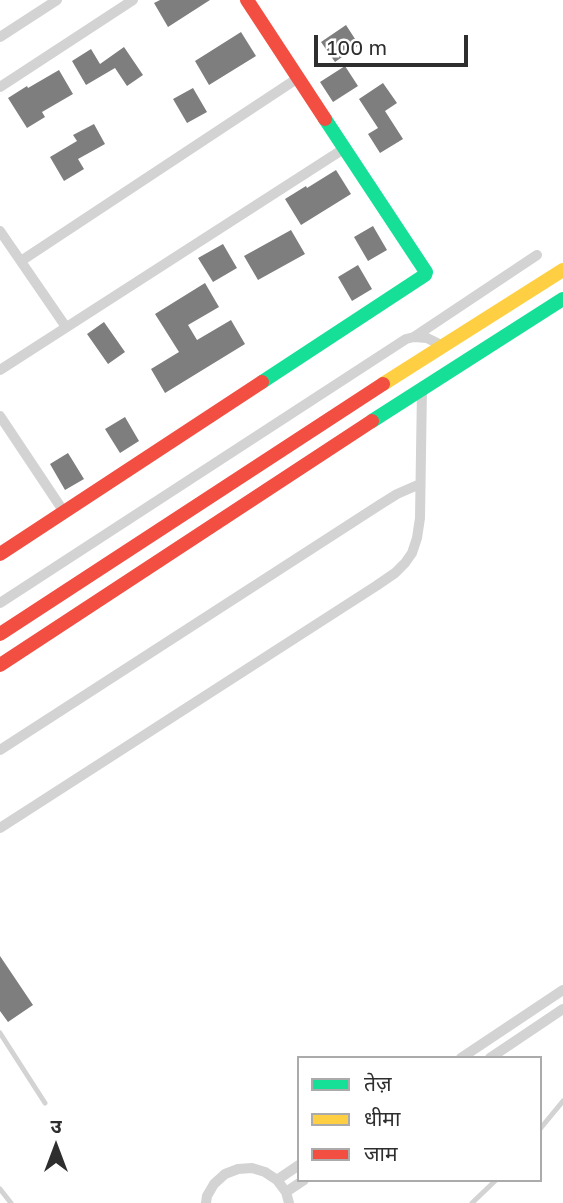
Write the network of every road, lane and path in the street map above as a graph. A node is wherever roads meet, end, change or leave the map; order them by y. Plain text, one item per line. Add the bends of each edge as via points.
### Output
1 (57, 0) edge
2 (133, 0) edge
3 (247, 0) edge
4 (0, 37) edge
5 (298, 78) junction
6 (0, 88) edge
7 (345, 148) junction
8 (0, 231) edge
9 (537, 255) dead end
10 (21, 261) junction
11 (563, 270) edge
12 (563, 299) edge
13 (66, 327) junction
14 (414, 337) junction
15 (443, 346) junction
16 (0, 370) edge
17 (422, 388) junction
18 (0, 416) edge
19 (420, 484) junction
20 (64, 512) junction
21 (0, 554) edge
22 (0, 603) edge
23 (0, 634) edge
24 (0, 665) edge
25 (0, 750) edge
26 (0, 828) edge
27 (563, 990) edge
28 (563, 1009) edge
29 (0, 1032) edge
30 (464, 1056) edge
31 (493, 1056) edge
32 (563, 1101) edge
33 (45, 1103) dead end
34 (542, 1127) edge
35 (297, 1167) edge
36 (277, 1180) junction
37 (302, 1182) edge
38 (494, 1182) edge
39 (0, 1189) edge
40 (287, 1198) edge
41 (11, 1203) edge
42 (206, 1203) edge
43 (472, 1203) edge

1 - 4 street
2 - 6 street
3 - 5 street
5 - 7 street
5 - 10 street
7 - 13 street
7 - 20 street via 425,275
8 - 10 street
9 - 14 street
10 - 13 street
11 - 15 street
12 - 17 street
13 - 16 street
14 - 15 street
14 - 22 street
15 - 23 street
17 - 19 street
17 - 24 street
18 - 20 street
19 - 25 street via 381,504
19 - 26 street via 417,538 395,573
20 - 21 street
27 - 30 street
28 - 31 street
29 - 33 lane
32 - 34 lane
35 - 36 street
36 - 40 street
36 - 42 street via 252,1168 238,1169 214,1184
37 - 40 street
38 - 43 lane
39 - 41 lane

